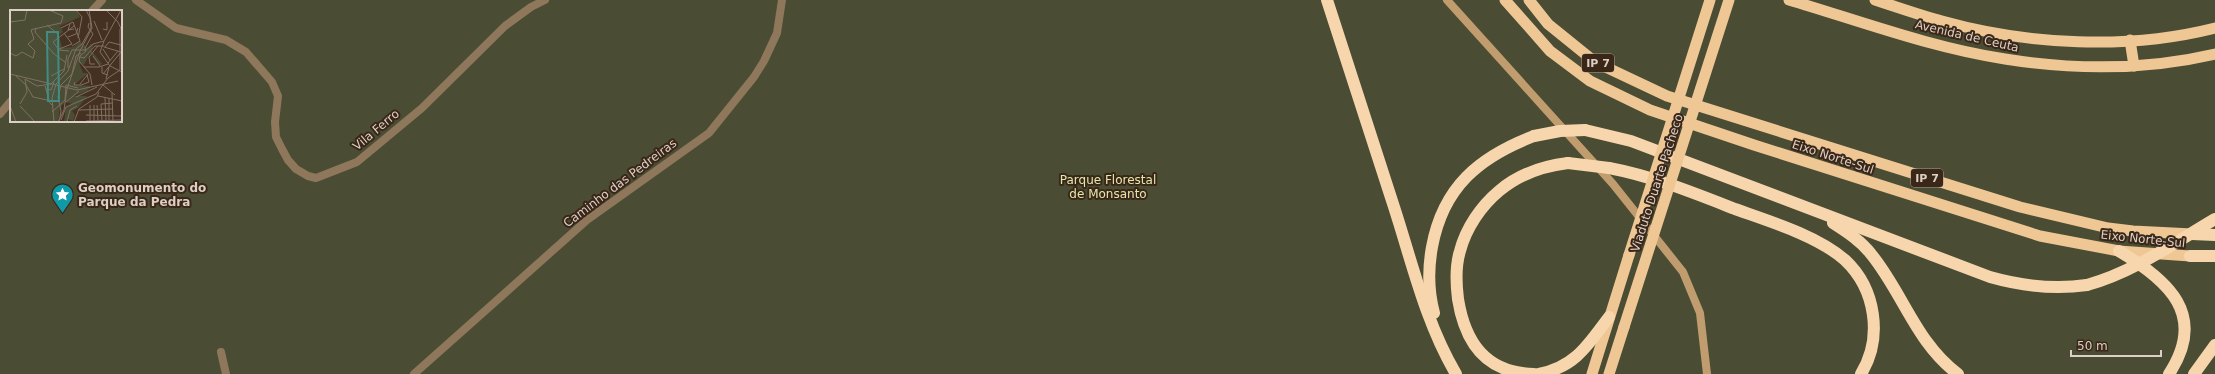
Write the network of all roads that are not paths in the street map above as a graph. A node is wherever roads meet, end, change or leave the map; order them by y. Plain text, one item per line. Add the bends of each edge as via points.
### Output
1 (102, 0) edge
2 (136, 0) edge
3 (546, 0) edge
4 (782, 0) edge
5 (1326, 0) edge
6 (1447, 0) edge
7 (1505, 0) edge
8 (1529, 0) edge
9 (1710, 0) edge
10 (1729, 0) edge
11 (1789, 0) edge
12 (1875, 0) edge
13 (93, 10) edge
14 (2215, 28) edge
15 (2130, 40) junction
16 (2215, 54) edge
17 (2134, 66) junction
18 (10, 102) edge
19 (0, 114) edge
20 (1813, 209) junction
21 (2215, 219) edge
22 (2192, 234) joint
23 (2215, 234) edge
24 (2119, 251) junction
25 (2190, 256) joint
26 (2215, 256) edge
27 (1609, 317) junction
28 (2215, 345) edge
29 (221, 352) dead end
30 (1454, 371) edge
31 (226, 374) edge
32 (414, 374) edge
33 (1534, 374) edge
34 (1539, 374) edge
35 (1592, 374) edge
36 (1609, 374) edge
37 (1707, 374) edge
38 (1861, 374) edge
39 (1958, 374) edge
40 (2169, 374) edge
41 (2194, 374) edge

1 - 13 street
2 - 3 street, Vila Ferro via 176,28 226,40 246,52 272,82 278,96 274,122 276,137 288,160 296,169 316,178 358,162 422,108 505,26 531,7
4 - 32 street, Caminho das Pedreiras via 778,33 764,61 709,133 587,220
5 - 30 highway via 1375,145 1426,312
6 - 37 main road via 1613,184 1683,272 1700,313
7 - 24 highway, Eixo Norte-Sul / IP 7 via 1550,51 1590,81 1650,110 1754,146 2011,227 2069,242
8 - 22 highway, Eixo Norte-Sul / IP 7 via 1548,24 1595,62 1667,96 2045,214 2133,231
9 - 27 highway, Viaduto Duarte Pacheco, bridge
10 - 36 highway, Viaduto Duarte Pacheco, bridge
11 - 17 highway, Avenida de Ceuta via 1935,44 2004,59 2084,66
12 - 15 highway, Avenida de Ceuta via 1942,22 2008,35 2079,41
14 - 15 highway, Avenida de Ceuta
15 - 17 highway
16 - 17 highway, Avenida de Ceuta via 2170,63
18 - 19 street
20 - 21 highway, bridge via 1935,258 2014,284 2054,288 2087,284 2117,275
20 - 30 highway, bridge via 1631,141 1585,130 1534,136 1490,156 1463,179 1446,202 1438,219 1431,253 1429,288 1436,322
20 - 39 highway via 1850,233 1871,253 1922,337 1936,355
22 - 23 highway
24 - 25 highway, Eixo Norte-Sul / IP 7
24 - 40 highway via 2166,284 2178,301 2184,321 2183,342 2178,359
25 - 26 highway
27 - 34 highway via 1577,357 1567,365
27 - 35 highway, Viaduto Duarte Pacheco
28 - 41 highway
29 - 31 street
33 - 38 highway, bridge via 1509,371 1494,364 1470,341 1459,306 1456,270 1467,234 1487,202 1524,174 1568,163 1633,173 1762,219 1820,244 1844,260 1865,287 1874,320 1872,347

